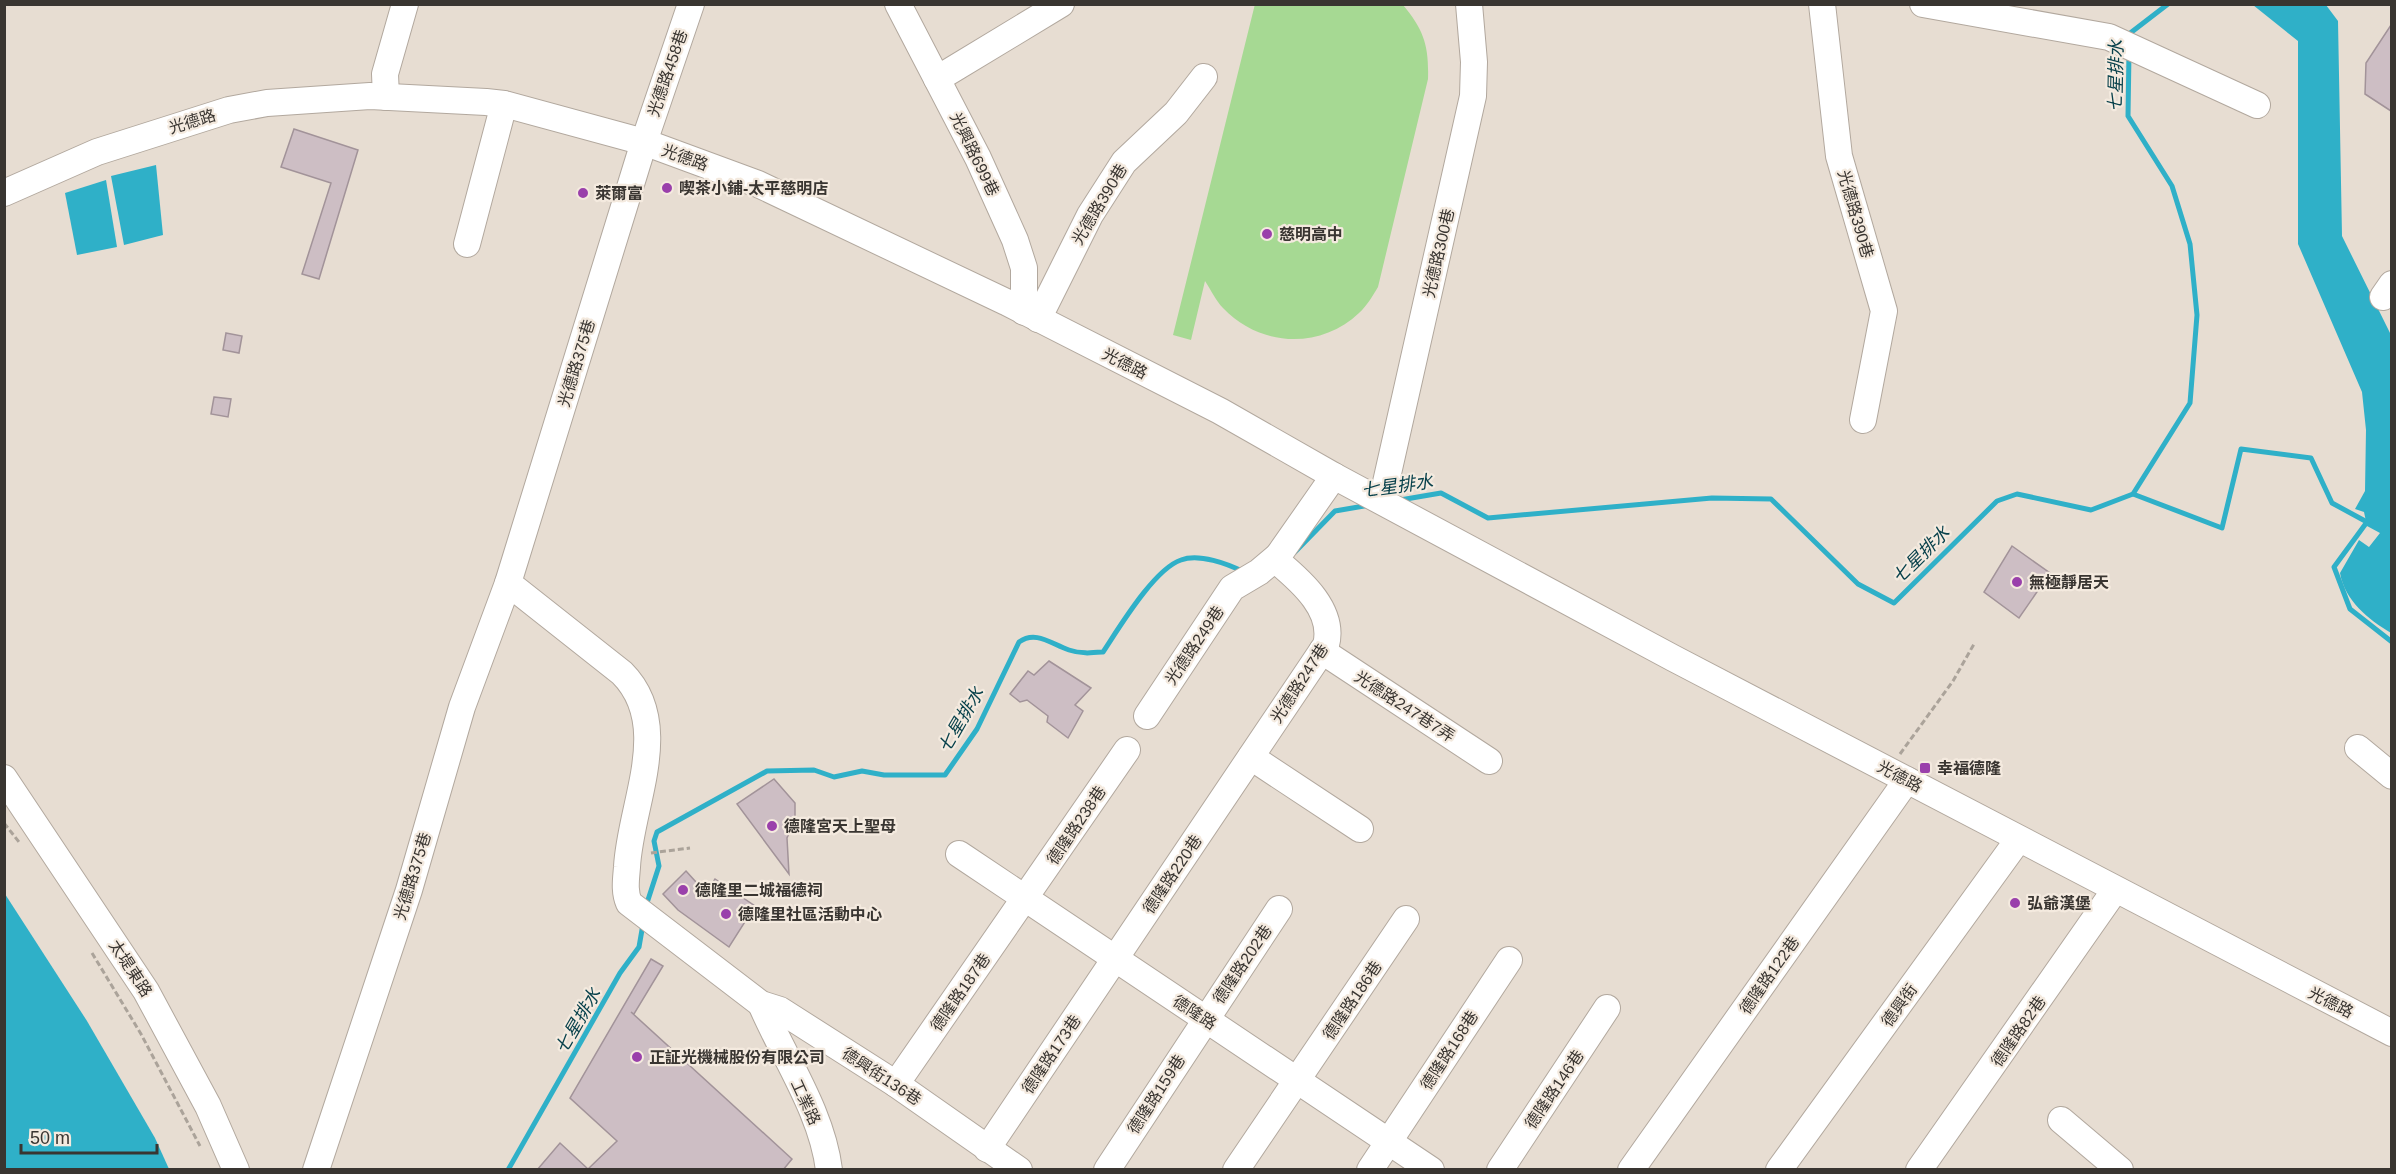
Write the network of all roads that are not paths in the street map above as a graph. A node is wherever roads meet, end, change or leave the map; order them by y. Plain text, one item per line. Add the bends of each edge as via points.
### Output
1 (405, 4) edge
2 (691, 4) edge
3 (898, 4) edge
4 (1060, 4) edge
5 (1469, 4) edge
6 (1822, 4) edge
7 (1923, 4) edge
8 (1204, 77) dead end
9 (937, 79) junction
10 (386, 97) junction
11 (504, 104) junction
12 (2258, 105) dead end
13 (644, 142) junction
14 (4, 193) edge
15 (467, 244) dead end
16 (1031, 315) junction
17 (1863, 420) dead end
18 (1334, 476) junction
19 (1382, 500) junction
20 (1274, 569) junction
21 (508, 583) junction
22 (1322, 651) junction
23 (1147, 716) dead end
24 (2358, 748) dead end
25 (1127, 750) dead end
26 (1251, 758) junction
27 (1488, 761) dead end
28 (1897, 775) junction
29 (2391, 776) edge
30 (4, 778) edge
31 (1229, 790) joint
32 (1360, 829) dead end
33 (2018, 840) junction
34 (959, 854) dead end
35 (2115, 890) junction
36 (1025, 900) junction
37 (1279, 909) dead end
38 (1406, 919) dead end
39 (1115, 959) junction
40 (1509, 960) dead end
41 (761, 1004) junction
42 (1607, 1008) dead end
43 (1205, 1019) junction
44 (2391, 1033) edge
45 (1297, 1080) junction
46 (896, 1084) junction
47 (2061, 1120) dead end
48 (1389, 1141) junction
49 (987, 1149) junction
50 (236, 1170) edge
51 (316, 1170) edge
52 (829, 1170) edge
53 (1019, 1170) edge
54 (1107, 1170) edge
55 (1236, 1170) edge
56 (1370, 1170) edge
57 (1431, 1170) edge
58 (1500, 1170) edge
59 (1631, 1170) edge
60 (1779, 1170) edge
61 (1919, 1170) edge
62 (2120, 1170) edge

1 - 10 street via 384,74
2 - 13 street, 光德路458巷
3 - 9 street, 光興路699巷
4 - 9 street
5 - 19 street, 光德路300巷 via 1473,96
6 - 17 street, 光德路390巷 via 1839,156 1884,311
7 - 12 street via 2109,37
8 - 16 street, 光德路390巷 via 1176,113 1124,162
9 - 16 street, 光興路699巷 via 1015,240
10 - 11 street, 光德路
10 - 14 street, 光德路 via 267,103 229,110 98,152
11 - 13 street, 光德路
11 - 15 street
13 - 16 street, 光德路 via 758,184
13 - 21 street, 光德路375巷
16 - 18 street, 光德路 via 1220,411
18 - 19 street, 光德路
18 - 20 street
19 - 28 street, 光德路
20 - 22 street, 光德路247巷 via 1320,605 1328,638
20 - 23 street, 光德路249巷 via 1232,588
21 - 41 street, 德興街136巷 via 622,673 643,704 645,764 628,851 625,893 629,903
21 - 51 street, 光德路375巷 via 462,707 409,890
22 - 26 street, 光德路247巷
22 - 27 street, 光德路247巷7弄
24 - 29 street
25 - 36 street, 德隆路238巷
26 - 31 street, 光德路247巷
26 - 32 street
28 - 33 street, 光德路
28 - 59 street, 德隆路122巷
30 - 50 street, 太堤東路 via 146,991 208,1106
31 - 39 street, 德隆路220巷
33 - 35 street, 光德路
33 - 60 street, 德興街
34 - 36 street, 德隆路
35 - 44 street, 光德路
35 - 61 street, 德隆路82巷
36 - 39 street, 德隆路
36 - 46 street, 德隆路187巷
37 - 43 street, 德隆路202巷
38 - 45 street, 德隆路186巷
39 - 43 street, 德隆路
39 - 49 street, 德隆路173巷
40 - 48 street, 德隆路168巷
41 - 46 street, 德興街136巷 via 780,1011
41 - 52 street, 工業路 via 815,1120 826,1148
42 - 58 street, 德隆路146巷
43 - 45 street, 德隆路
43 - 54 street, 德隆路159巷
45 - 48 street, 德隆路
45 - 55 street, 德隆路186巷
46 - 49 street, 德興街136巷
47 - 62 street
48 - 56 street, 德隆路168巷
48 - 57 street, 德隆路
49 - 53 street, 德興街136巷

